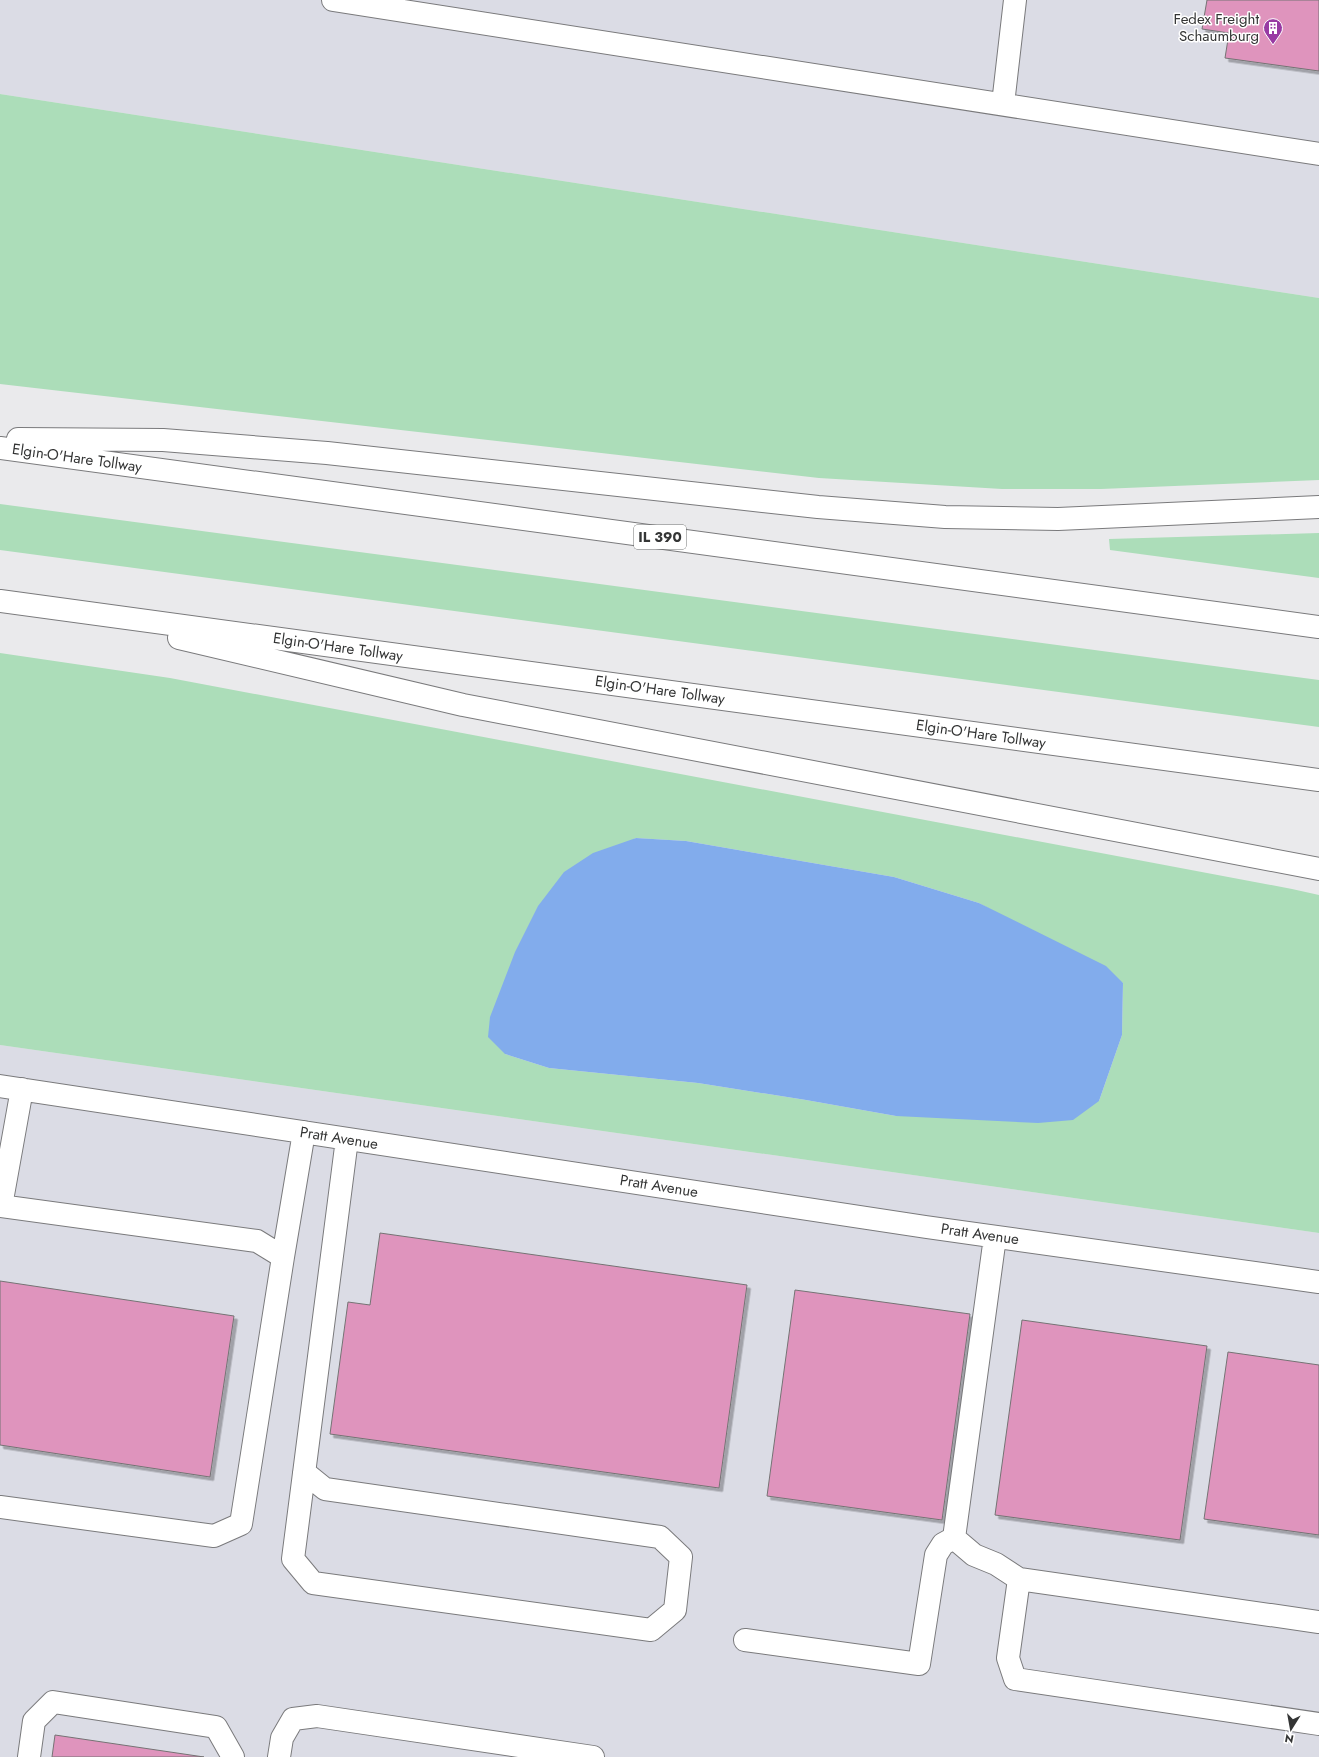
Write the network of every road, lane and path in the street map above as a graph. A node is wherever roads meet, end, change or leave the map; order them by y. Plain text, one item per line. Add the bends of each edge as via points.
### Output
1 (333, 0) edge
2 (1015, 0) edge
3 (1003, 104) junction
4 (1319, 154) edge
5 (0, 439) edge
6 (0, 448) edge
7 (1319, 508) edge
8 (0, 601) edge
9 (52, 608) junction
10 (1319, 627) edge
11 (1319, 780) edge
12 (1319, 869) edge
13 (0, 1086) edge
14 (22, 1089) junction
15 (304, 1132) junction
16 (347, 1139) junction
17 (0, 1206) edge
18 (995, 1237) junction
19 (284, 1257) junction
20 (1319, 1282) edge
21 (304, 1472) junction
22 (0, 1507) edge
23 (954, 1538) junction
24 (1019, 1578) junction
25 (1319, 1622) edge
26 (745, 1640) dead end
27 (1319, 1724) edge
28 (506, 1751) edge
29 (29, 1757) edge
30 (232, 1757) edge
31 (279, 1757) edge
32 (593, 1757) edge

1 - 3 main road
2 - 3 main road
3 - 4 main road
5 - 7 main road via 163,440 327,453 818,507 945,517 1058,519
6 - 10 main road, Elgin-O'Hare Tollway / IL 390
8 - 9 main road, Elgin-O'Hare Tollway
9 - 11 main road, Elgin-O'Hare Tollway
9 - 12 main road via 463,704
13 - 14 main road, Pratt Avenue
14 - 15 main road, Pratt Avenue
14 - 17 main road
15 - 16 main road, Pratt Avenue
15 - 19 main road
16 - 18 main road, Pratt Avenue
16 - 21 main road
17 - 19 main road via 257,1241
18 - 20 main road, Pratt Avenue
18 - 23 main road
19 - 22 main road via 241,1524 214,1536
21 - 21 main road via 293,1559 313,1583 651,1630 674,1610 681,1557 660,1537 325,1489
23 - 24 main road via 974,1555
23 - 26 main road via 943,1544 936,1555 919,1664
24 - 25 main road
24 - 27 main road via 1008,1658 1015,1679
28 - 31 main road via 317,1716 293,1719 282,1738
28 - 32 main road
29 - 30 main road via 34,1721 53,1702 216,1727

